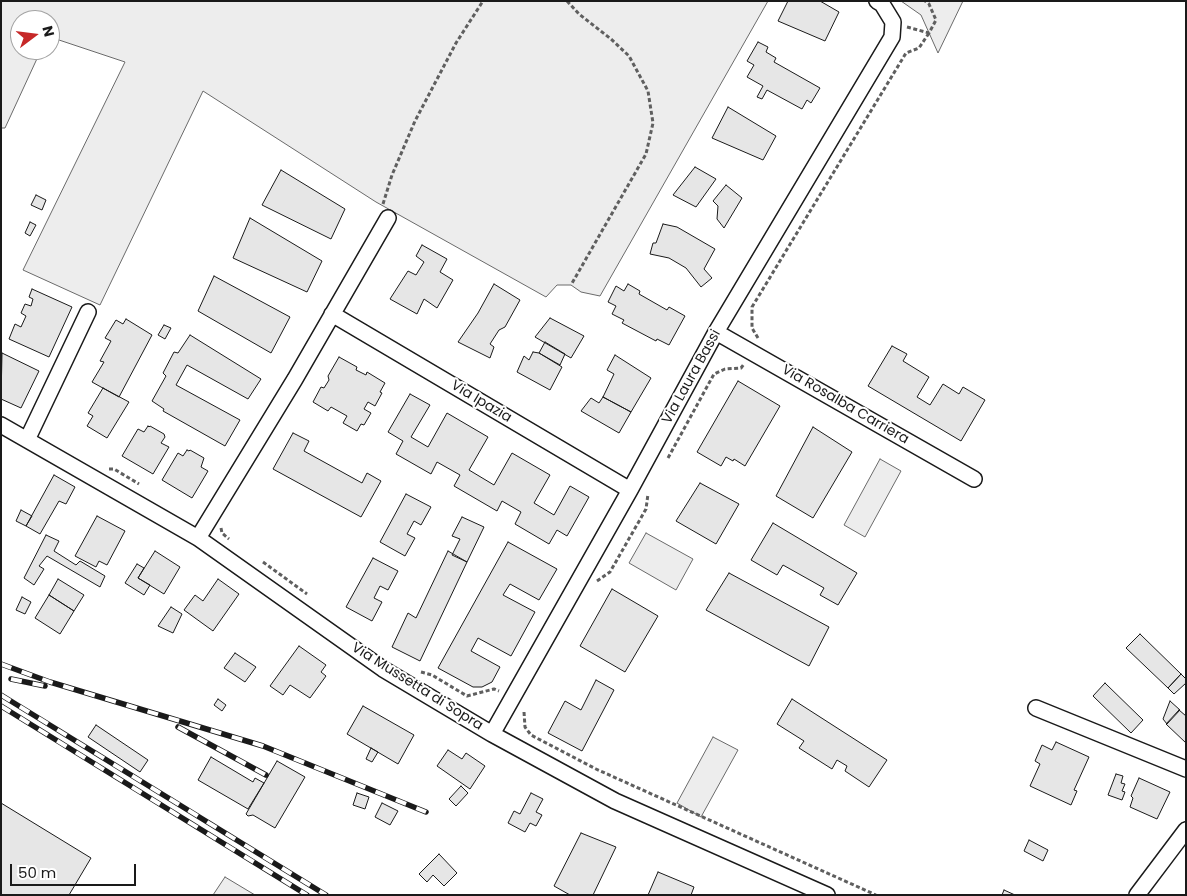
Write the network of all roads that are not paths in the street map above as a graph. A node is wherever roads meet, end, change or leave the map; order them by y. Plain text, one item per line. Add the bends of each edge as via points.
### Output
1 (877, 1) edge
2 (385, 212) road end
3 (88, 312) dead end
4 (332, 314) junction
5 (716, 332) junction
6 (1, 425) edge
7 (27, 440) junction
8 (974, 479) dead end
9 (630, 490) junction
10 (198, 538) junction
11 (1036, 708) dead end
12 (492, 734) junction
13 (1186, 768) edge
14 (1186, 830) edge
15 (827, 895) edge
16 (1137, 895) edge

1 - 5 street, Via Laura Bassi via 893,22 892,36
2 - 4 street
3 - 7 street
4 - 9 street, Via Ipazia
4 - 10 street
5 - 8 street, Via Rosalba Carriera
5 - 9 street, Via Laura Bassi
6 - 7 street, Via Mussetta di Sopra
7 - 10 street, Via Mussetta di Sopra
9 - 12 street, Via Laura Bassi
10 - 12 street, Via Mussetta di Sopra via 383,669
11 - 13 street
12 - 15 street, Via Mussetta di Sopra via 614,801
14 - 16 street

